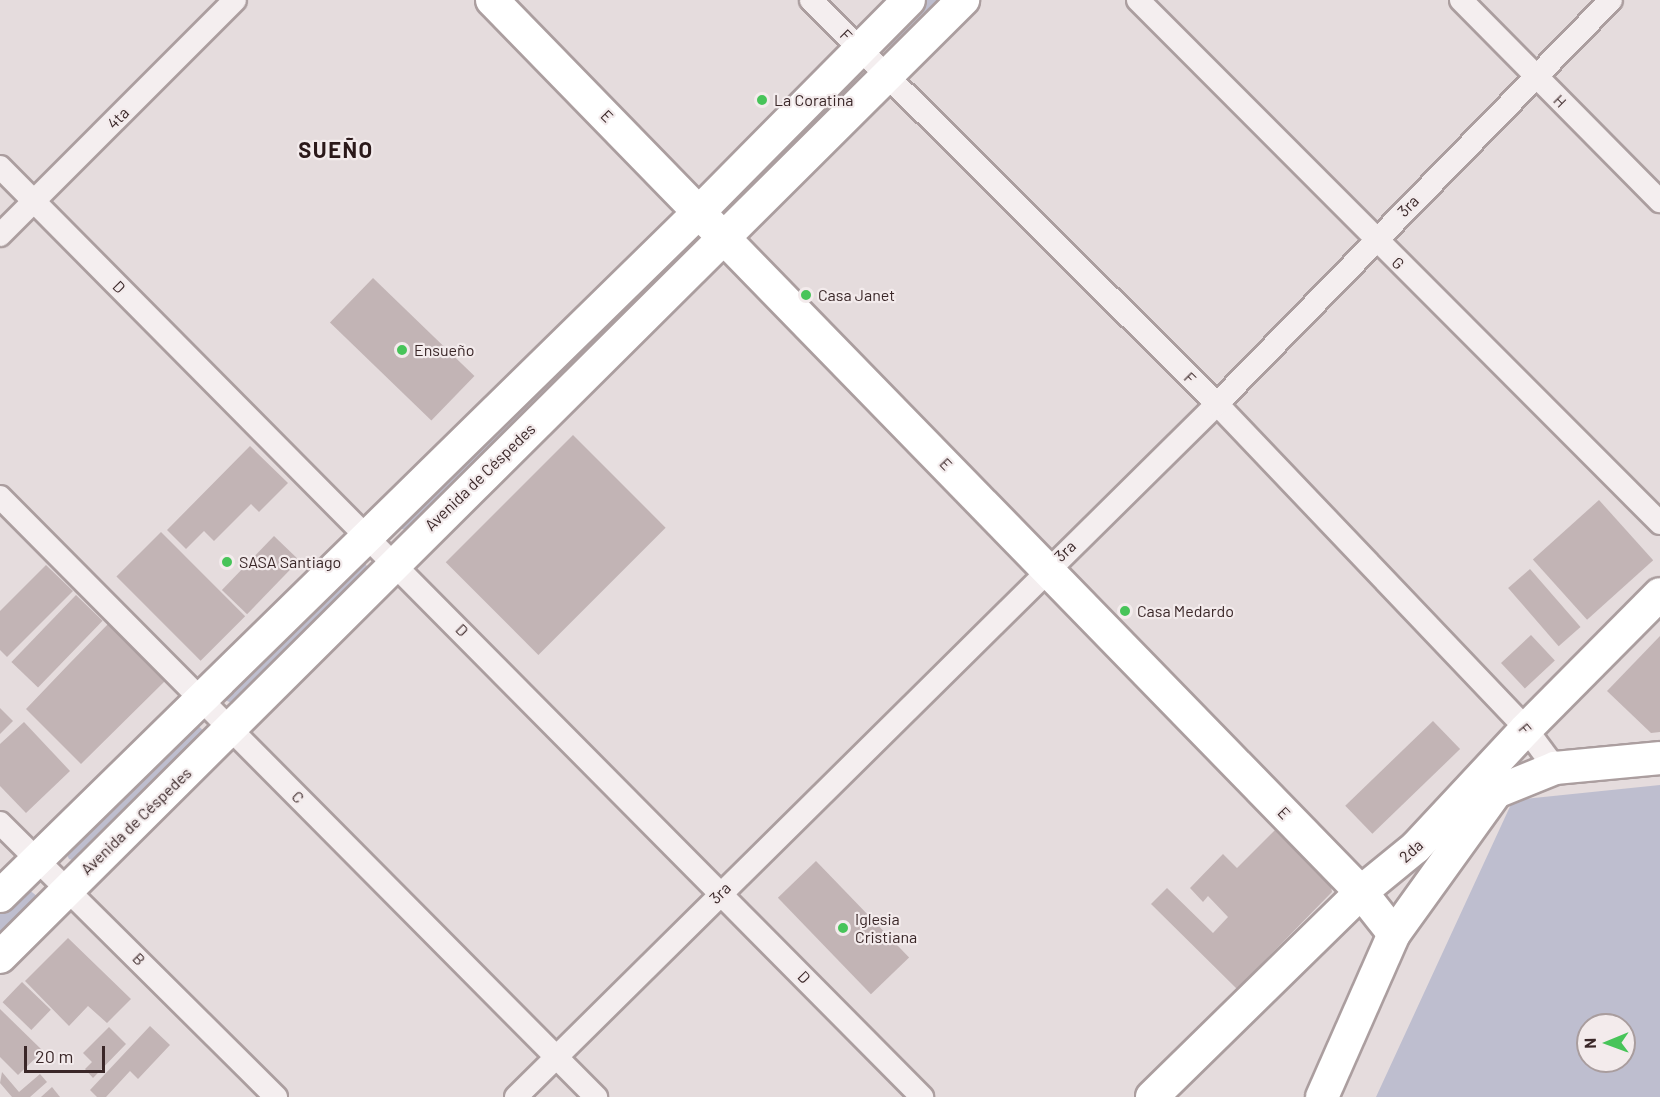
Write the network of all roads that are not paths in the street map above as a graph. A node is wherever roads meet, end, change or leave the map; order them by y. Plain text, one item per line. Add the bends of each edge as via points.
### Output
1 (235, 0) edge
2 (492, 0) edge
3 (811, 0) edge
4 (909, 0) edge
5 (963, 0) edge
6 (1138, 0) edge
7 (1461, 0) edge
8 (1611, 0) edge
9 (860, 49) junction
10 (1534, 75) junction
11 (886, 77) junction
12 (0, 167) edge
13 (34, 201) junction
14 (1660, 201) edge
15 (700, 212) junction
16 (0, 235) edge
17 (726, 237) junction
18 (1375, 240) junction
19 (1217, 404) junction
20 (0, 497) edge
21 (1660, 523) edge
22 (366, 536) junction
23 (394, 561) junction
24 (1047, 568) junction
25 (1660, 594) edge
26 (199, 699) junction
27 (1526, 729) junction
28 (231, 730) junction
29 (1660, 758) edge
30 (1555, 768) junction
31 (0, 824) edge
32 (1416, 847) junction
33 (36, 860) junction
34 (68, 887) junction
35 (721, 892) junction
36 (1361, 892) junction
37 (0, 896) edge
38 (1394, 934) junction
39 (0, 957) edge
40 (555, 1057) junction
41 (276, 1097) edge
42 (516, 1097) edge
43 (596, 1097) edge
44 (921, 1097) edge
45 (1152, 1097) edge
46 (1322, 1097) edge

1 - 13 street, 4ta
2 - 15 main road, E
3 - 9 street, F
4 - 9 main road
5 - 11 main road, Avenida de Céspedes
6 - 18 street, G
7 - 10 street, H
8 - 10 street, 3ra
9 - 11 street, F
9 - 15 main road
10 - 14 street, H
10 - 18 street, 3ra
11 - 17 main road, Avenida de Céspedes
11 - 19 street, F
12 - 13 street, D
13 - 16 street, 4ta
13 - 22 street, D
15 - 17 main road, E
15 - 22 main road
17 - 23 main road, Avenida de Céspedes
17 - 24 main road, E
18 - 19 street, 3ra
18 - 21 street, G
19 - 24 street, 3ra
19 - 27 street, F
20 - 26 street, C
22 - 23 street, D
22 - 26 main road
23 - 28 main road, Avenida de Céspedes
23 - 35 street, D
24 - 35 street, 3ra
24 - 36 main road, E
25 - 27 main road, 2da
26 - 28 street, C
26 - 33 main road
27 - 30 street, F
27 - 32 main road, 2da
28 - 34 main road, Avenida de Céspedes
28 - 40 street, C
29 - 30 main road
30 - 38 main road via 1496,792
31 - 33 street, B
32 - 36 main road, 2da
32 - 38 main road via 1403,882
33 - 34 street, B
33 - 37 main road
34 - 39 main road, Avenida de Céspedes
34 - 41 street, B
35 - 40 street, 3ra
35 - 44 street, D
36 - 38 main road, E
36 - 45 main road, 2da
38 - 46 main road
40 - 42 street, 3ra
40 - 43 street, C

